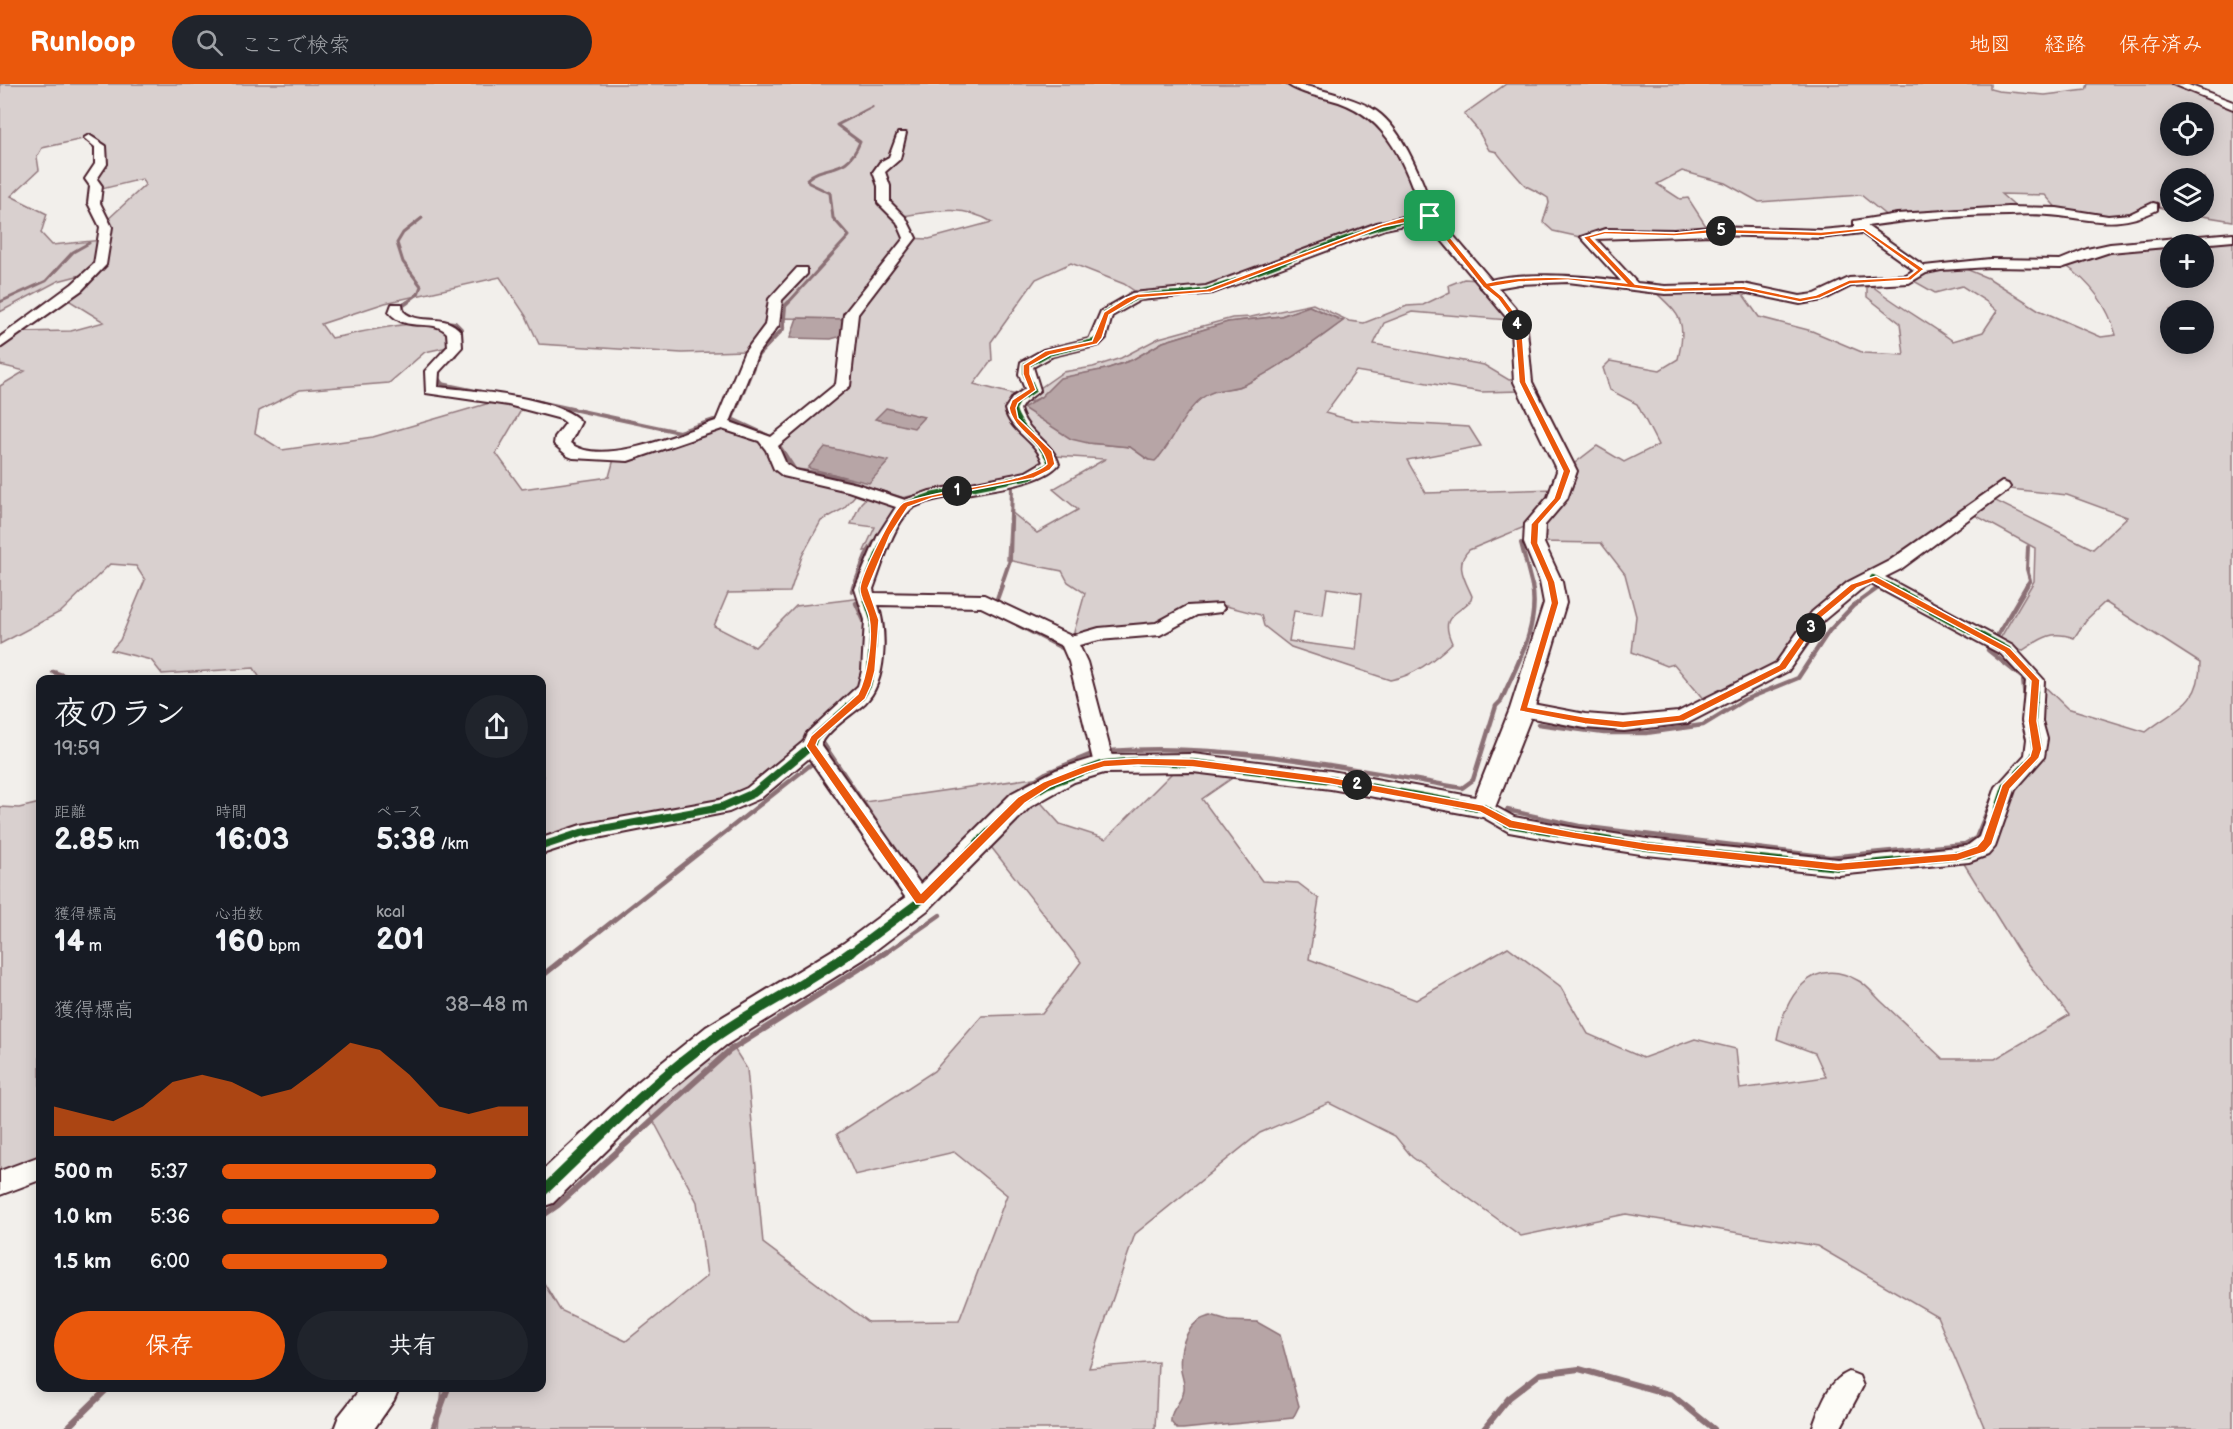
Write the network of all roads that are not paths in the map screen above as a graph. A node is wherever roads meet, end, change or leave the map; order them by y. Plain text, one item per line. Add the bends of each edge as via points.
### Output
1 (1292, 84) edge
2 (2177, 84) edge
3 (2233, 106) edge
4 (902, 135) dead end
5 (89, 138) dead end
6 (2153, 207) dead end
7 (1430, 216) junction
8 (1864, 229) junction
9 (2233, 237) edge
10 (1922, 270) junction
11 (802, 271) dead end
12 (1485, 286) junction
13 (1632, 286) junction
14 (397, 307) dead end
15 (0, 344) edge
16 (722, 424) junction
17 (770, 445) junction
18 (2002, 487) dead end
19 (905, 505) junction
20 (1873, 578) junction
21 (868, 599) junction
22 (1215, 608) dead end
23 (1069, 642) junction
24 (1522, 709) junction
25 (816, 739) junction
26 (1104, 764) junction
27 (1483, 808) junction
28 (546, 845) edge
29 (920, 901) junction
30 (36, 1170) edge
31 (0, 1183) edge
32 (546, 1188) edge
33 (1849, 1386) dead end
34 (379, 1392) edge
35 (352, 1429) edge
36 (1826, 1429) edge

1 - 7 street via 1364,109 1381,120 1418,182
2 - 3 street
4 - 17 street via 894,159 879,172 884,203 903,221 910,238 851,314 843,386
5 - 15 street via 100,146 101,164 91,179 96,186 94,203 106,227 102,261 77,287
6 - 8 street via 2133,217 2108,220 2057,212 1986,212 1858,224
7 - 12 street
7 - 19 street via 1381,226 1208,290 1128,300 1106,314 1099,338 1094,342 1048,353 1026,365 1033,390 1012,408 1015,418 1049,452 1051,464 1047,468 1031,476 930,496
8 - 10 street
8 - 13 street via 1821,234 1713,231 1605,233 1587,237
9 - 10 street via 2110,248 2061,264 1990,263
10 - 13 street via 1909,279 1849,282 1818,297 1800,300 1743,288 1665,290
11 - 16 street via 776,299 772,325 751,352
12 - 13 street via 1556,278
12 - 24 street via 1515,317 1523,382 1567,471 1557,499 1535,524 1534,543 1551,582 1555,603
14 - 16 street via 402,318 447,324 454,332 454,347 432,371 431,390 544,407 569,415 574,422 562,444 573,453 628,456
16 - 17 street via 764,438
17 - 19 street via 779,466 789,473
18 - 20 street
19 - 21 street via 885,535 868,577 864,588
20 - 24 street via 1854,586 1818,616 1782,667 1680,718 1623,724
20 - 27 street via 2007,650 2036,680 2032,721 2037,749 2034,758 2006,787 1988,841 1981,849 1957,857 1838,867 1575,836 1509,824
21 - 23 street via 984,601
21 - 25 street via 874,620 867,686
22 - 23 street via 1193,610 1161,629 1099,634
23 - 26 street via 1078,662
24 - 27 street
25 - 28 street via 754,793 722,807 581,832
25 - 29 street
26 - 27 street via 1204,764 1330,780
26 - 29 street via 1046,784 1021,800
29 - 32 street via 816,977 716,1036 649,1090
30 - 31 street
33 - 36 street
34 - 35 street

